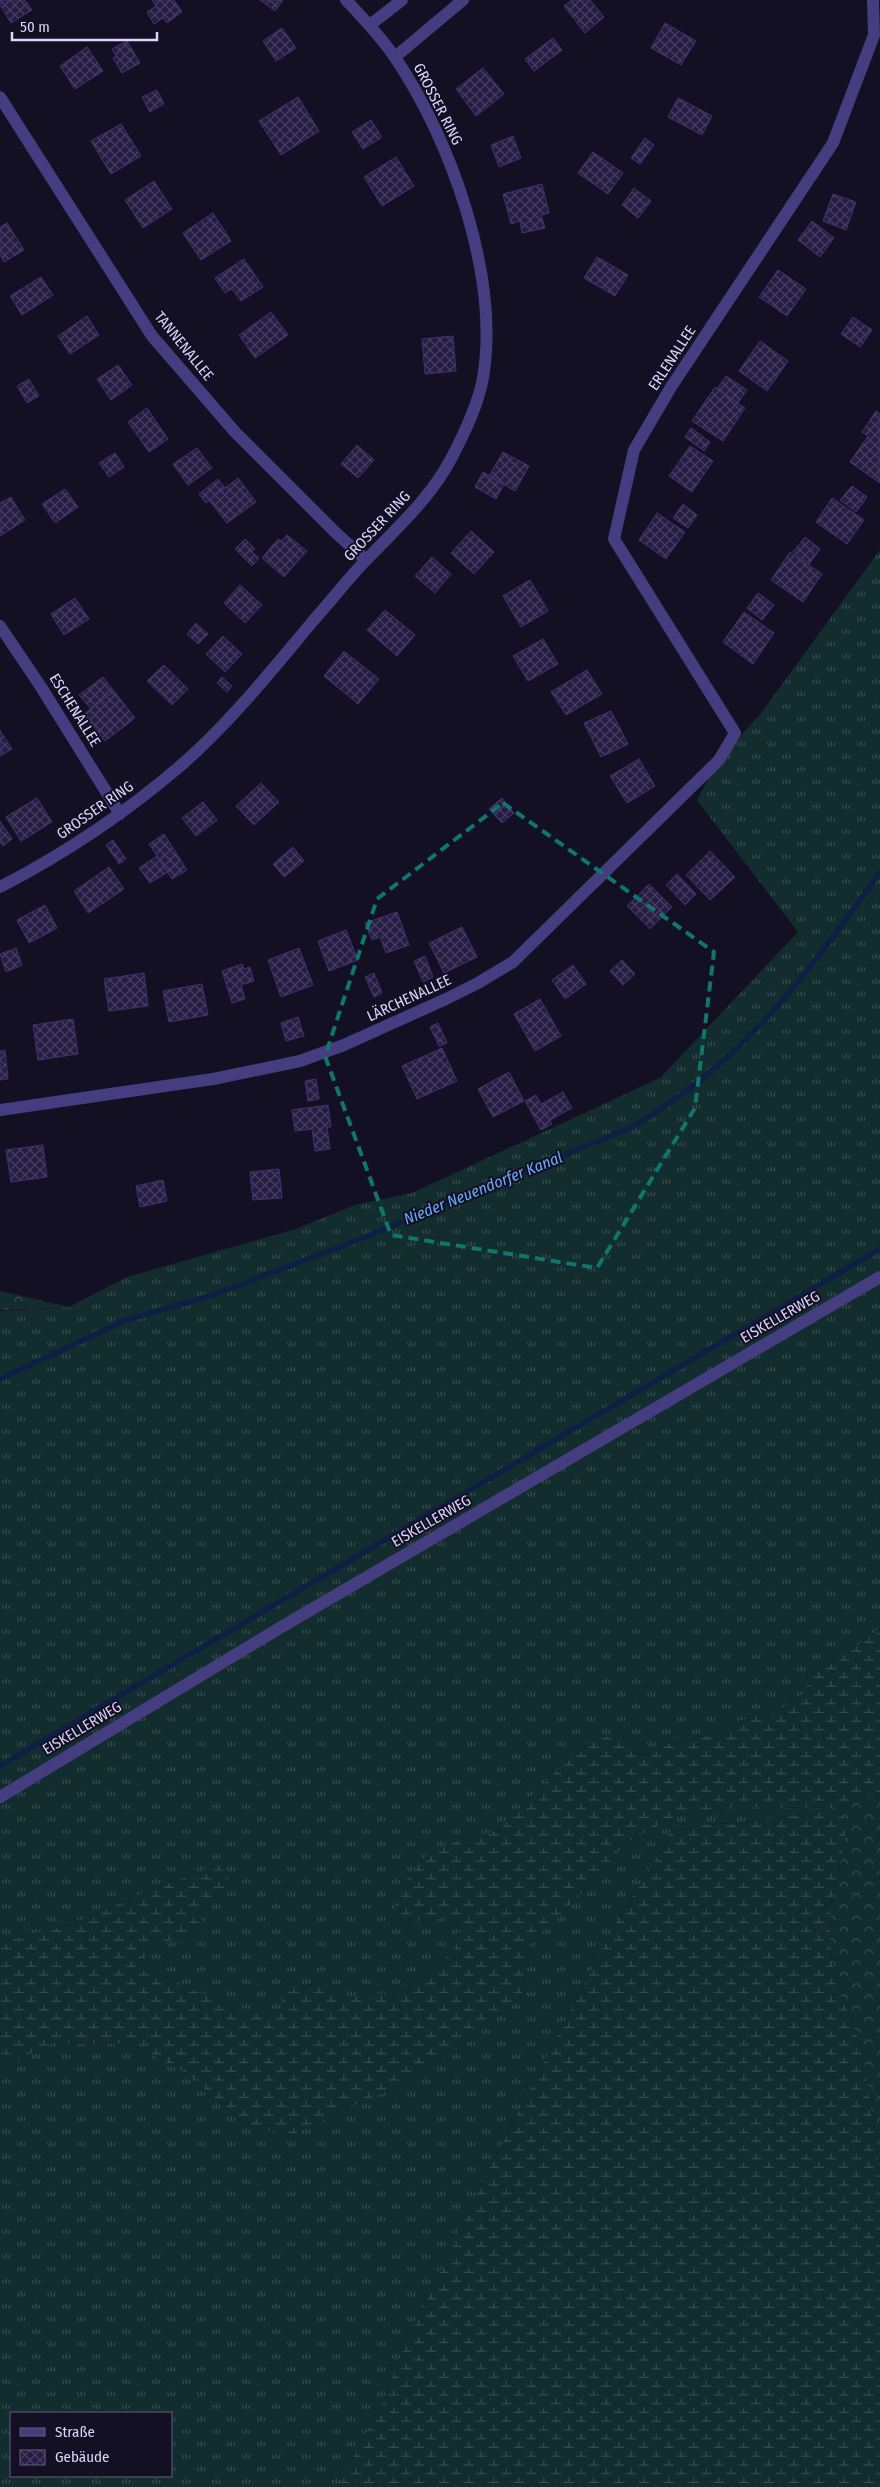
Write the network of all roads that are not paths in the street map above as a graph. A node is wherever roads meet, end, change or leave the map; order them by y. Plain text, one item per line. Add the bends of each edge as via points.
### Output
1 (346, 0) edge
2 (402, 0) edge
3 (463, 0) edge
4 (873, 0) edge
5 (370, 24) junction
6 (395, 57) junction
7 (0, 97) edge
8 (366, 560) junction
9 (0, 626) edge
10 (735, 733) joint
11 (120, 814) junction
12 (0, 887) edge
13 (0, 1110) edge
14 (880, 1277) edge
15 (0, 1797) edge

1 - 5 street, GROSSER RING
2 - 5 street
3 - 6 street, GROSSER RING
4 - 10 street, ERLENALLEE via 874,35 833,142 671,387 634,450 614,539
5 - 6 street, GROSSER RING
6 - 8 street, GROSSER RING via 442,142 458,188 483,278 487,333 474,411 451,459 421,504
7 - 8 street, TANNENALLEE via 152,336 235,432
8 - 11 street, GROSSER RING via 239,708 180,766
9 - 11 street, ESCHENALLEE
10 - 13 street, LÄRCHENALLEE via 719,760 513,962 478,983 344,1046 300,1061 213,1079
11 - 12 street, GROSSER RING via 67,850
14 - 15 street, EISKELLERWEG via 283,1626

